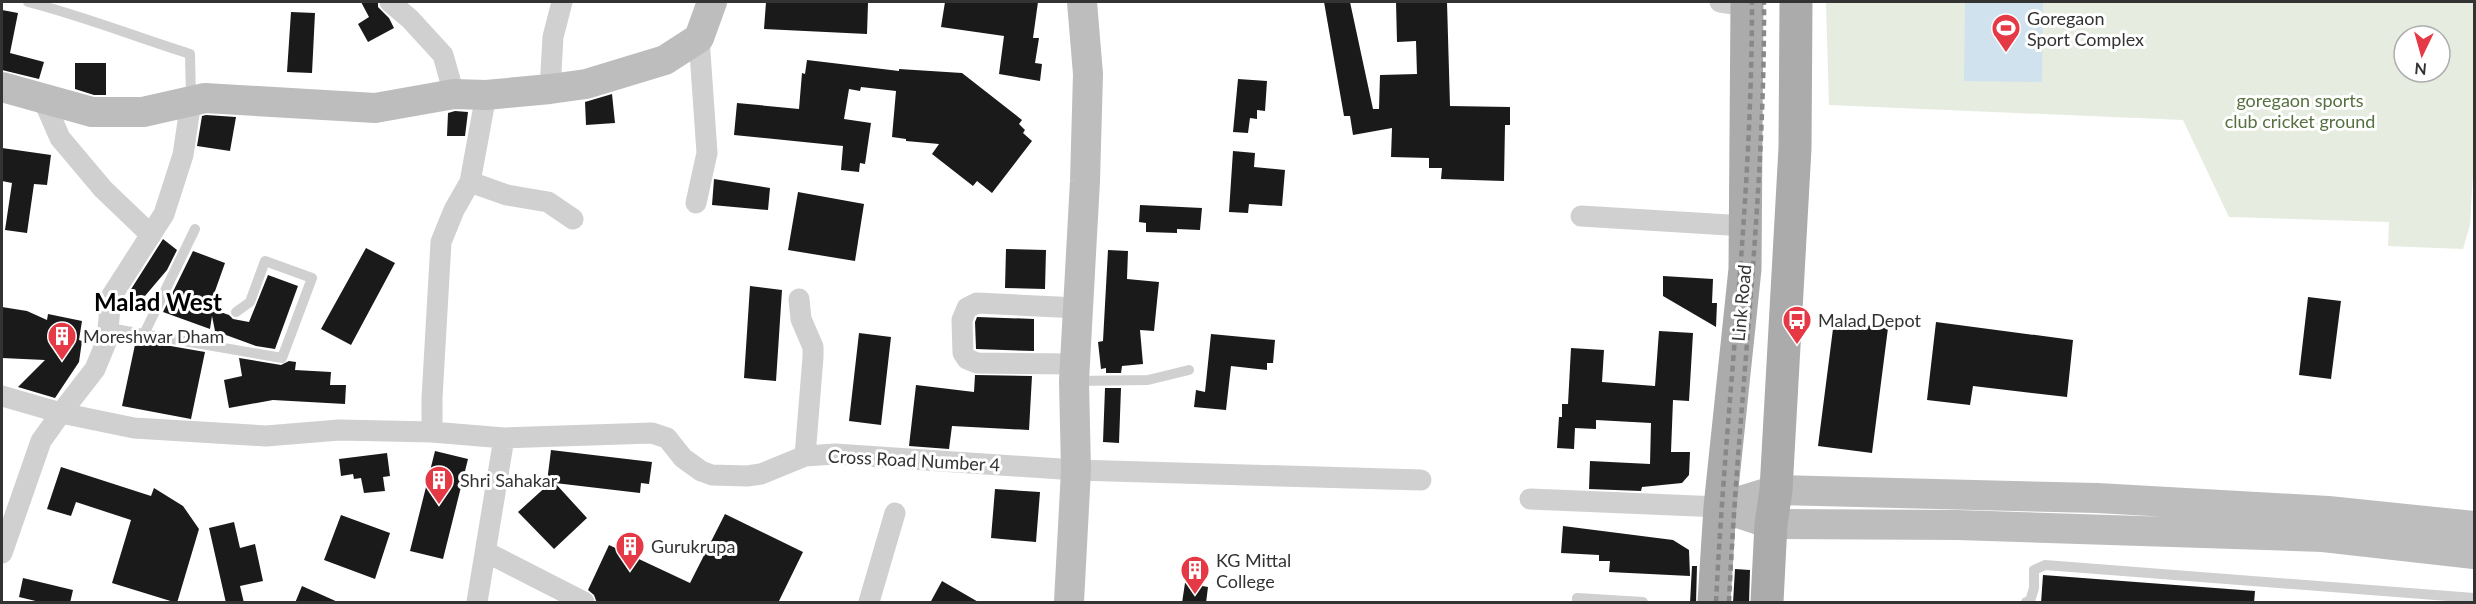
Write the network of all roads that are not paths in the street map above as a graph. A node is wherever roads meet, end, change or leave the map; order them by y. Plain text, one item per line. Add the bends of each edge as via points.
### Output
1 (28, 2) edge
2 (390, 2) edge
3 (562, 2) edge
4 (712, 2) edge
5 (1082, 2) edge
6 (1796, 2) edge
7 (1738, 3) edge
8 (699, 38) junction
9 (2, 87) edge
10 (550, 89) junction
11 (454, 94) junction
12 (486, 94) junction
13 (43, 99) junction
14 (190, 101) junction
15 (470, 182) junction
16 (696, 203) dead end
17 (1581, 216) dead end
18 (573, 219) dead end
19 (1745, 226) junction
20 (195, 229) dead end
21 (151, 236) junction
22 (799, 299) dead end
23 (1078, 308) junction
24 (236, 312) dead end
25 (109, 328) junction
26 (145, 332) junction
27 (1188, 370) dead end
28 (1074, 373) junction
29 (2, 396) edge
30 (61, 413) junction
31 (432, 432) junction
32 (504, 438) junction
33 (805, 456) junction
34 (1077, 470) junction
35 (1420, 480) dead end
36 (1776, 490) junction
37 (2097, 498) junction
38 (1530, 499) dead end
39 (1720, 507) junction
40 (894, 513) dead end
41 (1771, 524) junction
42 (2326, 524) junction
43 (2475, 526) edge
44 (2096, 529) junction
45 (2, 552) edge
46 (486, 552) junction
47 (2475, 554) edge
48 (2475, 598) edge
49 (477, 603) edge
50 (584, 603) edge
51 (869, 603) edge
52 (1069, 603) edge
53 (1577, 603) edge
54 (1643, 603) edge
55 (1713, 603) edge
56 (1767, 603) edge
57 (2026, 603) edge

1 - 14 lane via 190,54
2 - 11 street via 443,55
3 - 10 street via 553,37
4 - 8 street
5 - 23 street via 1088,74
6 - 36 main road via 1796,148
7 - 19 main road, Link Road
8 - 10 street via 665,60 586,84
8 - 16 street via 707,153
9 - 13 street
10 - 12 street
11 - 12 street
11 - 14 street via 375,108 205,98
12 - 15 street
13 - 14 street via 92,112 143,112
13 - 21 street via 60,138 103,189
14 - 21 street via 183,155 164,214
15 - 18 street via 507,195 548,202
15 - 31 street via 441,242
17 - 19 street
19 - 39 main road, Link Road via 1745,269
20 - 26 lane
21 - 25 street via 111,297
22 - 33 street via 801,319 813,347
23 - 28 street
23 - 28 street via 977,303 967,308 962,320 963,353 967,359
24 - 26 lane via 250,302 265,261 312,278 282,357
25 - 26 lane
25 - 30 street via 95,369
27 - 28 lane via 1148,380
28 - 34 street
29 - 30 street, Cross Road Number 4
30 - 31 street, Cross Road Number 4 via 134,428 266,436 339,430
30 - 45 street via 41,441
31 - 32 street, Cross Road Number 4
32 - 33 street, Cross Road Number 4 via 652,433 667,438 683,458 712,475 761,474
32 - 46 street
33 - 34 street, Cross Road Number 4 via 835,454
34 - 35 street, Cross Road Number 4
34 - 52 street
36 - 37 street
36 - 39 street
36 - 41 main road
37 - 42 street
37 - 44 street
38 - 39 street
39 - 41 street
39 - 55 main road, Link Road
40 - 51 street
41 - 44 street
41 - 56 main road
42 - 43 street
42 - 44 street
42 - 47 street
46 - 49 street
46 - 50 street
48 - 57 lane via 2045,565 2034,570 2034,588
53 - 54 lane via 1577,598

